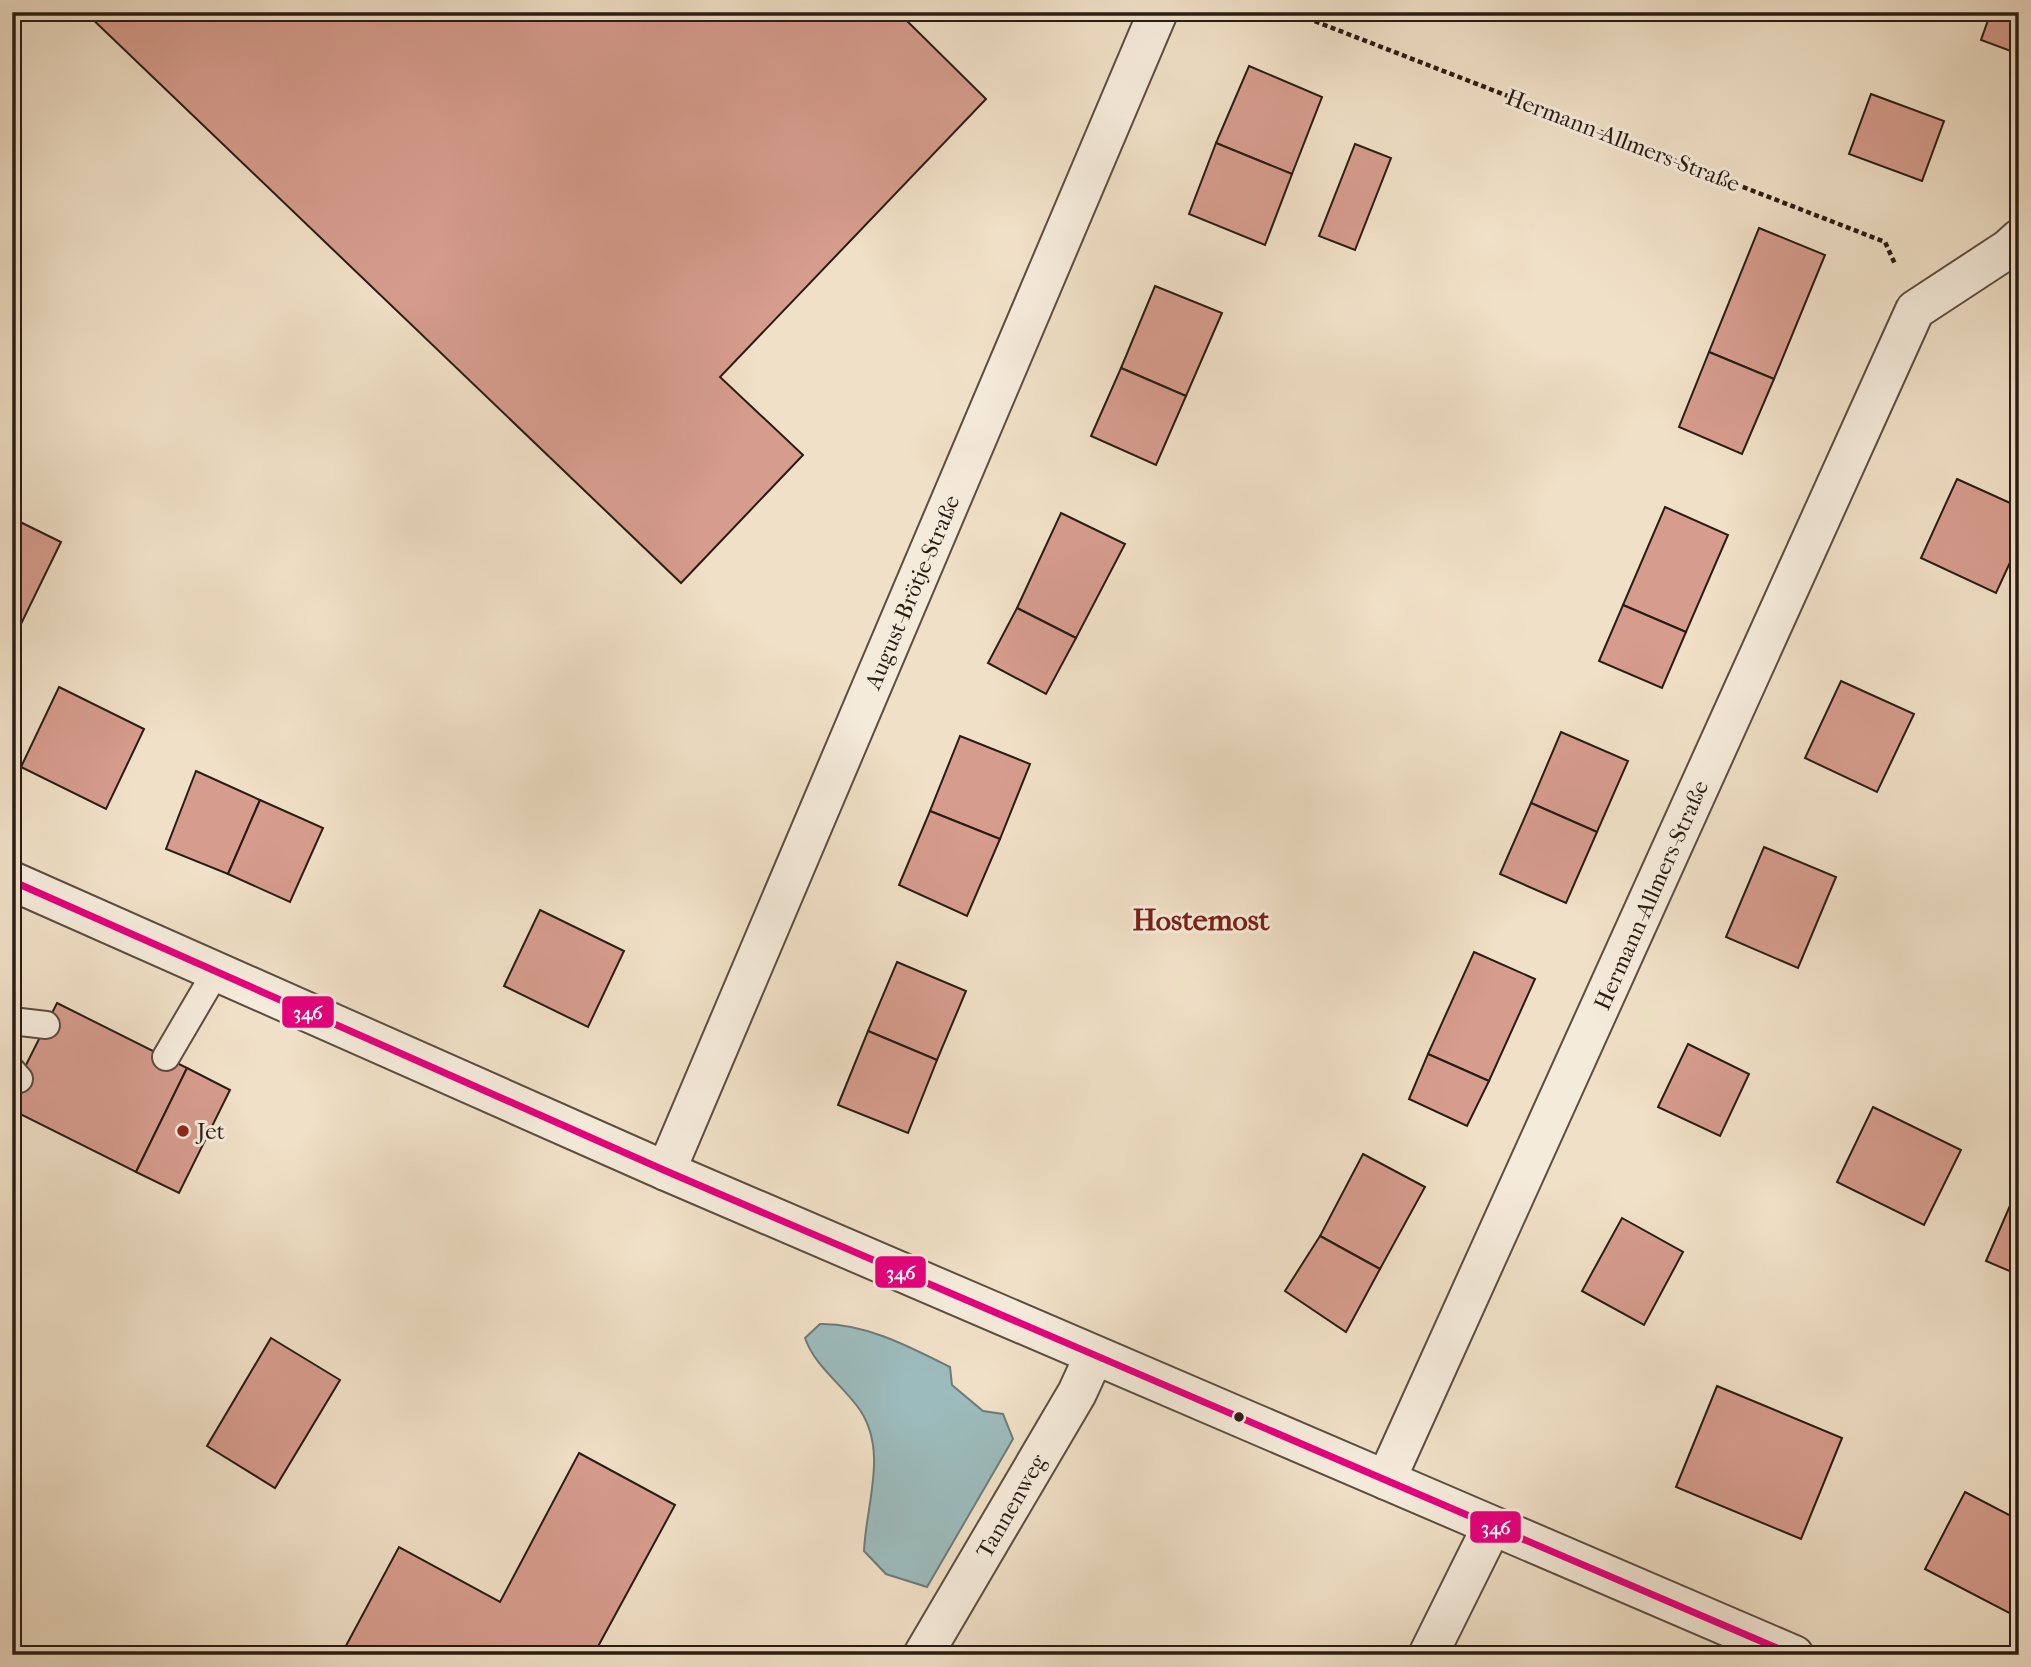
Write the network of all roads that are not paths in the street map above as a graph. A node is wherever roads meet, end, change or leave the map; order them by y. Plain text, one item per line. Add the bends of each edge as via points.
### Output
1 (1158, 12) edge
2 (2019, 239) edge
3 (12, 881) edge
4 (217, 970) junction
5 (12, 1021) edge
6 (46, 1026) dead end
7 (166, 1057) dead end
8 (666, 1171) junction
9 (1094, 1356) junction
10 (1386, 1480) junction
11 (1492, 1525) junction
12 (923, 1655) edge
13 (1428, 1655) edge
14 (1794, 1655) edge

1 - 8 street, August-Brötje-Straße
2 - 10 street, Hermann-Allmers-Straße via 1915,310
3 - 4 street
4 - 7 lane
4 - 8 street
5 - 6 lane
8 - 9 street
9 - 10 street
9 - 12 street, Tannenweg via 1077,1393
10 - 11 street
11 - 13 street
11 - 14 street

